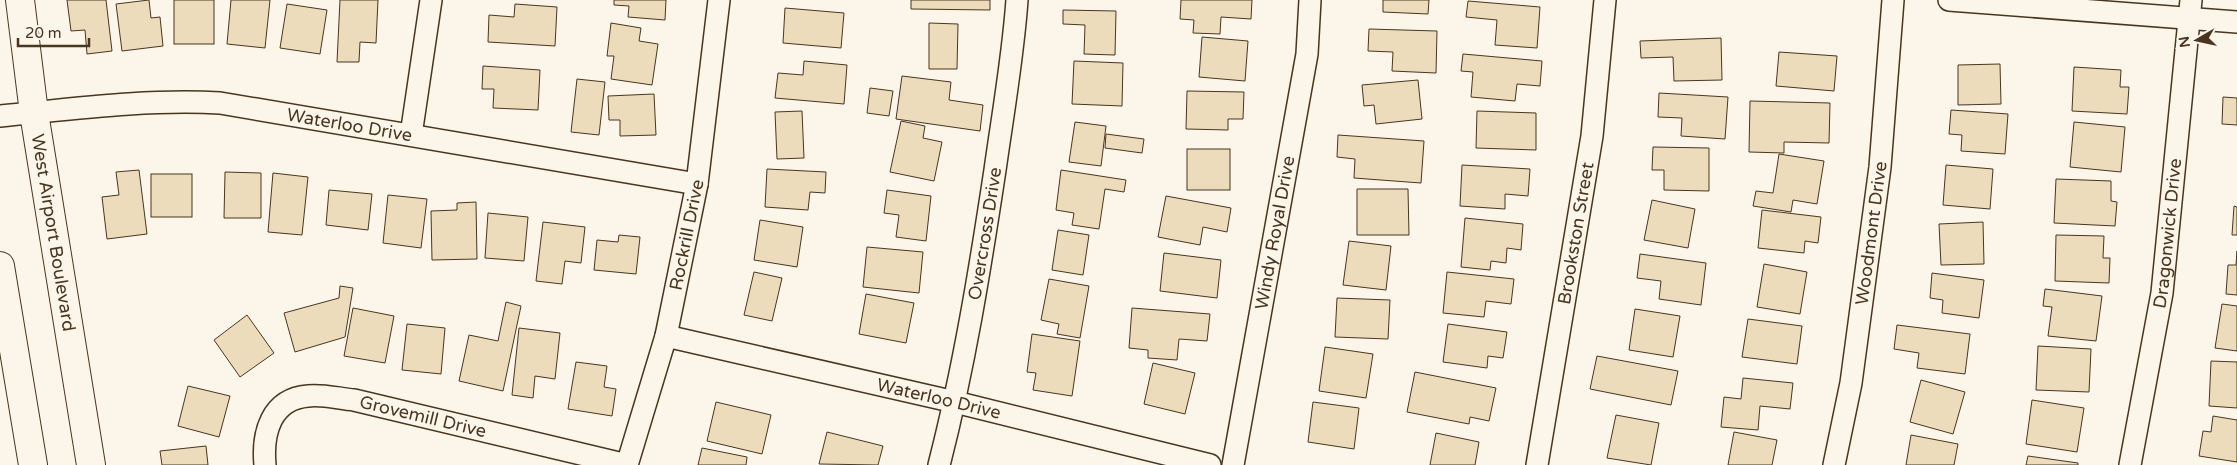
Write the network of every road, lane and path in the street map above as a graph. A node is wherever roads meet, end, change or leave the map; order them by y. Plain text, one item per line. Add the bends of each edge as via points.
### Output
1 (20, 0) edge
2 (431, 0) edge
3 (719, 0) edge
4 (1017, 0) edge
5 (1310, 0) edge
6 (1605, 0) edge
7 (1893, 0) edge
8 (1949, 0) edge
9 (2190, 10) edge
10 (2237, 22) edge
11 (34, 113) junction
12 (0, 116) edge
13 (411, 135) junction
14 (697, 184) junction
15 (0, 266) edge
16 (666, 336) junction
17 (955, 402) junction
18 (33, 465) edge
19 (91, 465) edge
20 (265, 465) edge
21 (627, 465) edge
22 (939, 465) edge
23 (1210, 465) edge
24 (1233, 465) edge
25 (1537, 465) edge
26 (1834, 465) edge
27 (2130, 465) edge

1 - 11 main road, West Airport Boulevard
2 - 13 street
3 - 14 street, Rockrill Drive
4 - 17 street, Overcross Drive via 985,236
5 - 24 street, Windy Royal Drive via 1307,54
6 - 25 street, Brookston Street via 1592,136
7 - 26 street, Woodmont Drive via 1880,167 1851,383
8 - 9 street
9 - 10 street
9 - 27 street, Dragonwick Drive via 2162,293
11 - 12 street, Waterloo Drive
11 - 13 street, Waterloo Drive via 139,103 220,103
11 - 19 main road, West Airport Boulevard
13 - 14 street, Waterloo Drive
14 - 16 street, Rockrill Drive
15 - 18 main road
16 - 17 street, Waterloo Drive
16 - 21 street, Rockrill Drive
17 - 22 street, Overcross Drive
17 - 23 street, Waterloo Drive
20 - 21 street, Grovemill Drive via 268,425 285,402 309,396 354,400

